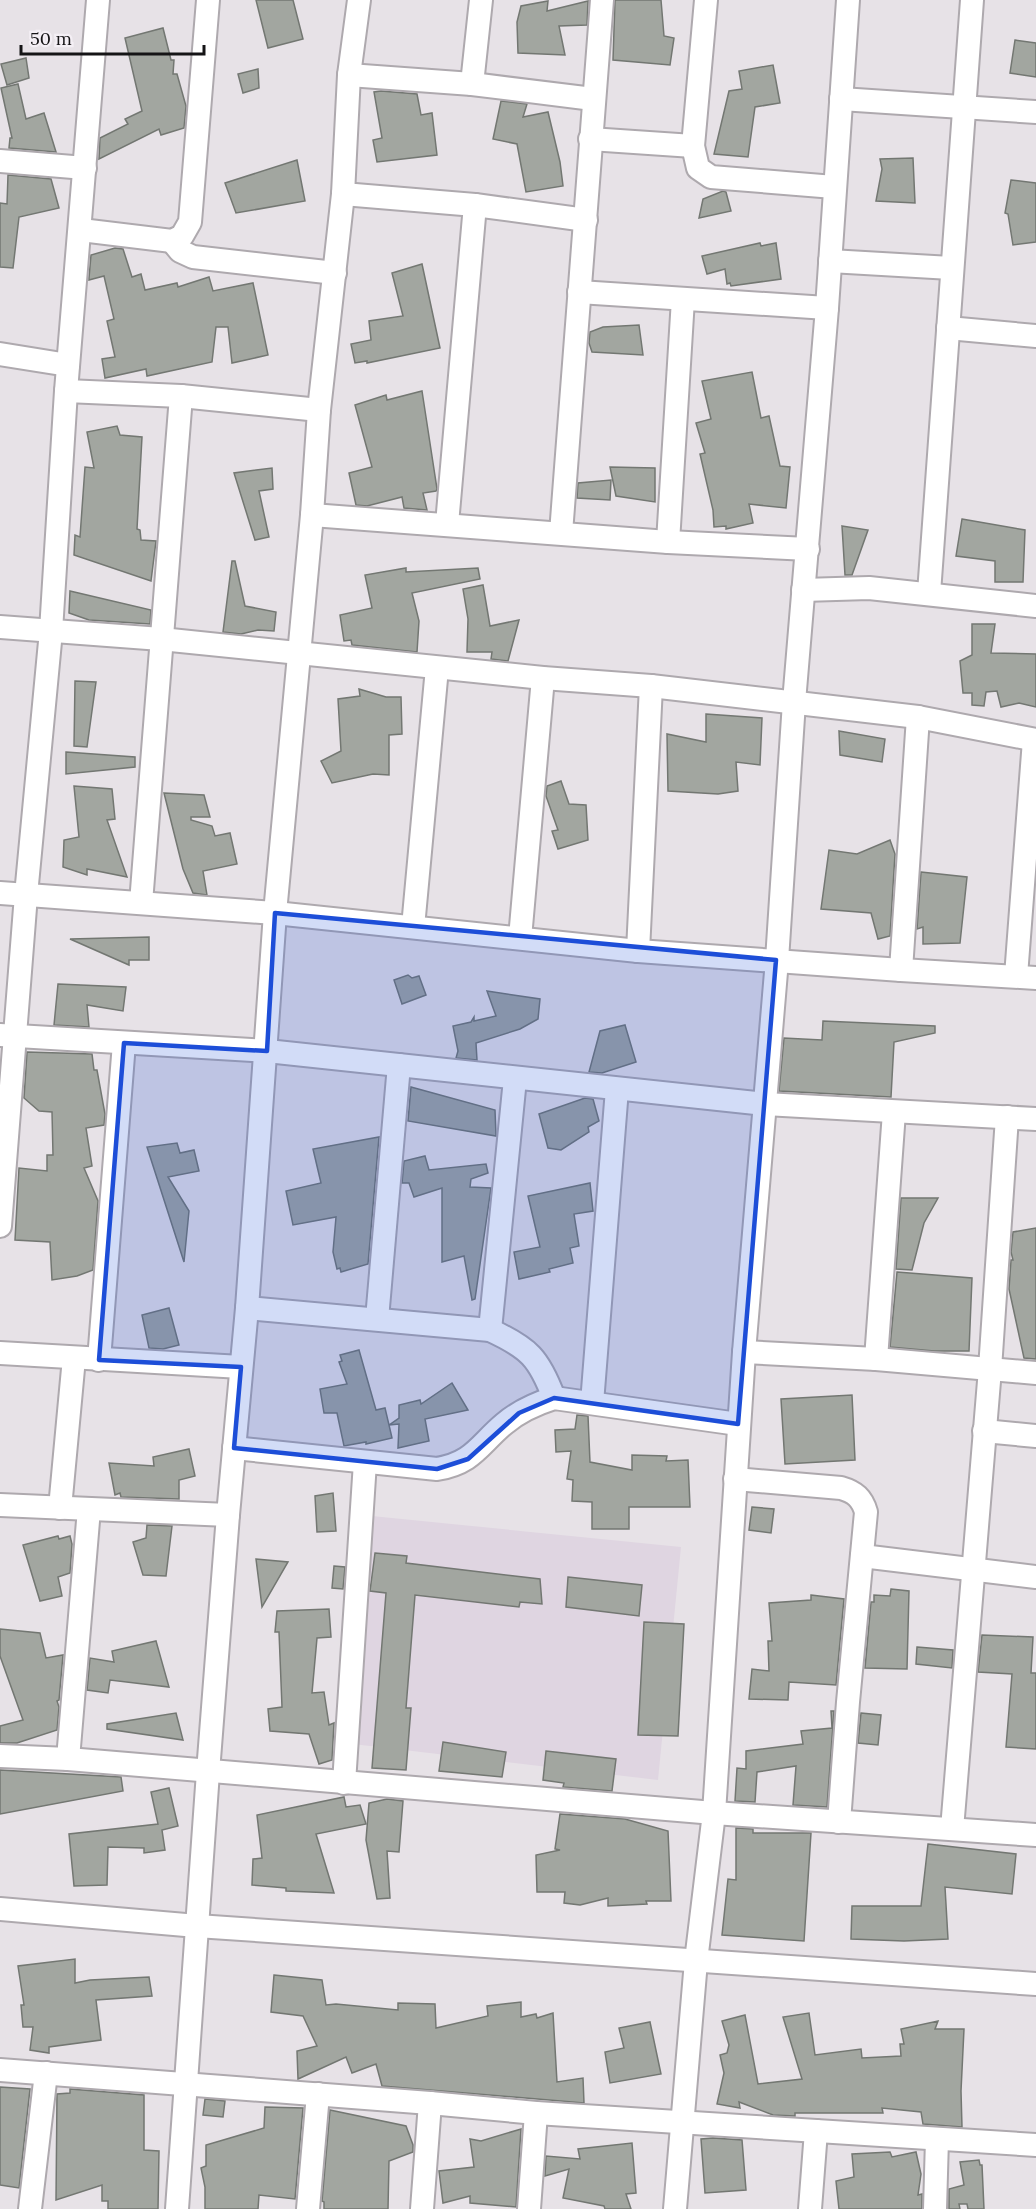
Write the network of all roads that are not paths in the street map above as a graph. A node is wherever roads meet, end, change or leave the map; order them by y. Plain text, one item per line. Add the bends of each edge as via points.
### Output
1 (98, 0) edge
2 (208, 0) edge
3 (359, 0) edge
4 (482, 0) edge
5 (602, 0) edge
6 (706, 0) edge
7 (848, 0) edge
8 (972, 0) edge
9 (349, 75) junction
10 (472, 84) junction
11 (593, 99) junction
12 (841, 99) junction
13 (963, 107) junction
14 (1036, 111) edge
15 (591, 140) junction
16 (693, 146) junction
17 (0, 161) edge
18 (85, 168) junction
19 (834, 187) junction
20 (343, 194) junction
21 (475, 205) junction
22 (585, 220) junction
23 (81, 230) junction
24 (172, 241) junction
25 (830, 261) junction
26 (951, 268) junction
27 (335, 273) junction
28 (579, 292) junction
29 (683, 299) junction
30 (827, 308) junction
31 (948, 328) junction
32 (1036, 336) edge
33 (0, 354) edge
34 (69, 365) junction
35 (66, 391) junction
36 (181, 396) junction
37 (319, 410) junction
38 (312, 515) junction
39 (447, 524) junction
40 (561, 534) junction
41 (668, 542) junction
42 (808, 549) junction
43 (804, 590) junction
44 (929, 593) junction
45 (1036, 606) edge
46 (0, 627) edge
47 (51, 631) junction
48 (161, 639) junction
49 (299, 653) junction
50 (437, 668) junction
51 (543, 678) junction
52 (651, 686) junction
53 (794, 702) junction
54 (918, 717) junction
55 (1035, 740) edge
56 (0, 893) edge
57 (26, 895) junction
58 (141, 903) junction
59 (275, 913) junction
60 (413, 927) junction
61 (520, 938) junction
62 (638, 951) junction
63 (776, 960) junction
64 (901, 970) junction
65 (1026, 977) edge
66 (8, 1035) edge
67 (124, 1043) junction
68 (267, 1051) junction
69 (399, 1065) junction
70 (515, 1079) junction
71 (617, 1089) junction
72 (765, 1104) junction
73 (894, 1112) junction
74 (1007, 1117) junction
75 (1036, 1119) edge
76 (0, 1226) edge
77 (247, 1308) junction
78 (377, 1318) junction
79 (490, 1330) junction
80 (744, 1352) junction
81 (0, 1353) edge
82 (74, 1358) junction
83 (876, 1359) junction
84 (99, 1360) junction
85 (241, 1367) junction
86 (990, 1369) junction
87 (1036, 1373) edge
88 (554, 1398) junction
89 (591, 1403) junction
90 (738, 1424) junction
91 (984, 1431) junction
92 (1036, 1436) edge
93 (234, 1448) junction
94 (365, 1462) junction
95 (735, 1479) junction
96 (0, 1504) edge
97 (60, 1508) junction
98 (89, 1509) junction
99 (228, 1515) junction
100 (862, 1556) junction
101 (974, 1569) junction
102 (1036, 1576) edge
103 (0, 1756) edge
104 (68, 1759) junction
105 (208, 1772) junction
106 (344, 1783) junction
107 (714, 1814) junction
108 (839, 1822) junction
109 (952, 1829) junction
110 (1036, 1835) edge
111 (0, 1909) edge
112 (197, 1926) junction
113 (696, 1961) junction
114 (1036, 1984) edge
115 (0, 2070) edge
116 (46, 2073) junction
117 (185, 2083) junction
118 (318, 2094) junction
119 (430, 2103) junction
120 (536, 2114) junction
121 (682, 2123) junction
122 (816, 2132) junction
123 (937, 2139) junction
124 (1036, 2145) edge
125 (30, 2209) edge
126 (177, 2209) edge
127 (308, 2209) edge
128 (422, 2209) edge
129 (529, 2209) edge
130 (675, 2209) edge
131 (810, 2209) edge
132 (935, 2209) edge

1 - 18 street
2 - 24 street via 190,222 182,236
3 - 9 street
4 - 10 street
5 - 11 street
6 - 16 street
7 - 12 street
8 - 13 street
9 - 10 street
9 - 20 street
10 - 11 street
11 - 15 street
12 - 13 street
12 - 19 street
13 - 14 street
13 - 26 street
15 - 16 street
15 - 22 street
16 - 19 street via 698,168 711,177
17 - 18 street
18 - 23 street
19 - 25 street
20 - 21 street
20 - 27 street
21 - 22 street
21 - 39 street
22 - 28 street
23 - 24 street
23 - 34 street
24 - 27 street via 180,251 193,257
25 - 26 street
25 - 30 street
26 - 31 street
27 - 37 street
28 - 29 street
28 - 40 street
29 - 30 street
29 - 41 street
30 - 42 street
31 - 32 street
31 - 44 street
33 - 34 street
34 - 35 street
35 - 36 street
35 - 47 street
36 - 37 street
36 - 48 street
37 - 38 street
38 - 39 street
38 - 49 street
39 - 40 street
40 - 41 street
41 - 42 street
42 - 43 street
43 - 44 street via 869,588
43 - 53 street
44 - 45 street
46 - 47 street
47 - 48 street
47 - 57 street
48 - 49 street
48 - 58 street
49 - 50 street
49 - 59 street
50 - 51 street
50 - 60 street
51 - 52 street
51 - 61 street
52 - 53 street
52 - 62 street
53 - 54 street
53 - 63 street
54 - 55 street
54 - 64 street
55 - 65 street
56 - 57 street
57 - 58 street
57 - 66 street
58 - 59 street
59 - 60 street
59 - 68 street
60 - 61 street
61 - 62 street
62 - 63 street
63 - 64 street
63 - 72 street
64 - 65 street
66 - 67 street
66 - 76 street
67 - 68 street
67 - 84 street
68 - 69 street
68 - 77 street
69 - 70 street
69 - 78 street
70 - 71 street
70 - 79 street
71 - 72 street
71 - 89 street
72 - 73 street
72 - 80 street
73 - 74 street
73 - 83 street
74 - 75 street
74 - 86 street
77 - 78 street
77 - 85 street
78 - 79 street
79 - 88 street via 516,1342 534,1358
80 - 83 street
80 - 90 street
81 - 82 street
82 - 84 street
82 - 97 street
83 - 86 street
84 - 85 street
85 - 93 street
86 - 87 street
86 - 91 street
88 - 89 street
88 - 94 street via 519,1413 468,1459 454,1466 437,1469
89 - 90 street
90 - 95 street
91 - 92 street
91 - 101 street
93 - 94 street
93 - 99 street
94 - 106 street
95 - 100 street via 852,1491 866,1512
95 - 107 street
96 - 97 street
97 - 98 street
98 - 99 street
98 - 104 street
99 - 105 street
100 - 101 street
100 - 108 street
101 - 102 street
101 - 109 street
103 - 104 street
104 - 105 street
105 - 106 street
105 - 112 street
106 - 107 street
107 - 108 street
107 - 113 street
108 - 109 street
109 - 110 street
111 - 112 street
112 - 113 street
112 - 117 street
113 - 114 street
113 - 121 street
115 - 116 street
116 - 117 street
116 - 125 street
117 - 118 street
117 - 126 street
118 - 119 street
118 - 127 street
119 - 120 street
119 - 128 street
120 - 121 street
120 - 129 street
121 - 122 street
121 - 130 street
122 - 123 street
122 - 131 street
123 - 124 street
123 - 132 street

